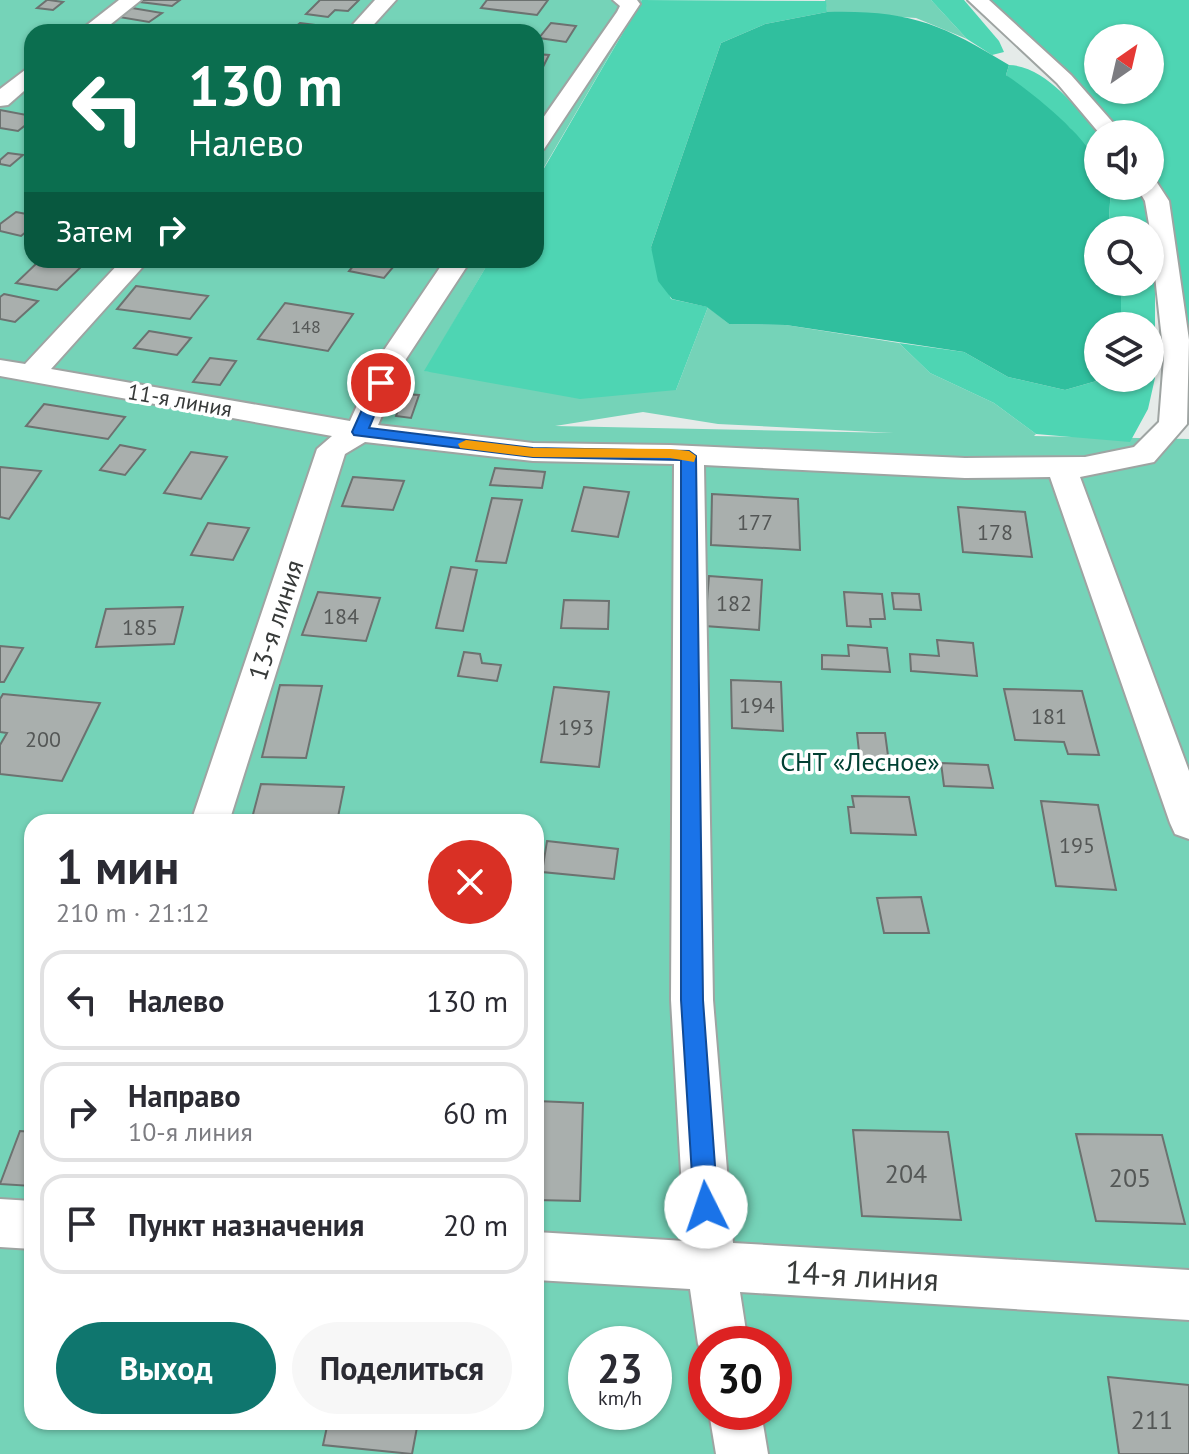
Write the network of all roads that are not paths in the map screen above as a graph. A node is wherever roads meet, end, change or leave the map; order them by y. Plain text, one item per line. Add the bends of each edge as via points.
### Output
1 (131, 0) edge
2 (386, 0) edge
3 (623, 0) edge
4 (978, 0) edge
5 (99, 24) edge
6 (364, 24) edge
7 (24, 80) edge
8 (0, 100) edge
9 (1100, 120) edge
10 (544, 132) edge
11 (1156, 200) edge
12 (129, 268) edge
13 (453, 268) edge
14 (0, 368) edge
15 (31, 374) junction
16 (360, 432) junction
17 (689, 456) junction
18 (1061, 467) junction
19 (213, 814) edge
20 (1189, 823) edge
21 (0, 1223) edge
22 (24, 1224) edge
23 (544, 1257) edge
24 (711, 1267) junction
25 (1189, 1295) edge
26 (720, 1326) edge
27 (738, 1430) edge
28 (742, 1454) edge

1 - 5 street
2 - 6 street
3 - 10 street via 630,4 627,12
4 - 9 street via 1064,79
7 - 8 street
11 - 18 street, 11-я линия via 1178,358 1173,424 1144,455
12 - 15 street
13 - 16 street via 392,359
14 - 15 street, 11-я линия
15 - 16 street, 11-я линия
16 - 17 street, 11-я линия via 533,452
16 - 19 street, 13-я линия via 332,449
17 - 18 street, 11-я линия
17 - 24 street via 692,1000
18 - 20 street
21 - 22 street
23 - 24 street, 14-я линия
24 - 25 street, 14-я линия
24 - 26 street
27 - 28 street

